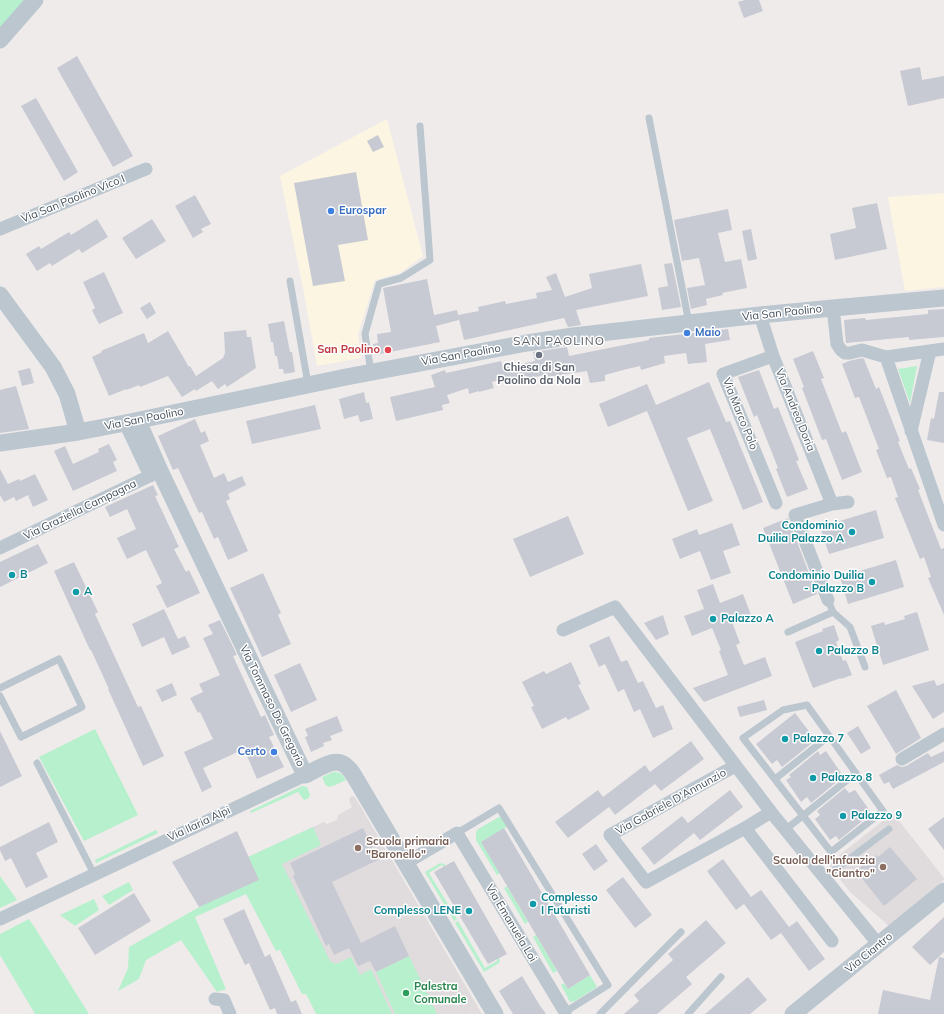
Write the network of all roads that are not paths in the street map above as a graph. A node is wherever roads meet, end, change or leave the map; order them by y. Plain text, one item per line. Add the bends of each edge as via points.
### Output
1 (35, 0) edge
2 (0, 40) edge
3 (649, 118) dead end
4 (420, 126) dead end
5 (146, 169) dead end
6 (0, 229) edge
7 (290, 281) dead end
8 (0, 294) edge
9 (944, 298) edge
10 (833, 308) junction
11 (760, 315) junction
12 (689, 323) junction
13 (944, 350) edge
14 (930, 351) junction
15 (773, 356) junction
16 (886, 357) junction
17 (371, 372) junction
18 (308, 385) junction
19 (131, 422) junction
20 (78, 432) junction
21 (911, 432) junction
22 (0, 443) edge
23 (155, 474) junction
24 (848, 502) dead end
25 (776, 503) dead end
26 (832, 504) junction
27 (944, 525) edge
28 (0, 548) edge
29 (830, 606) junction
30 (563, 630) dead end
31 (788, 632) dead end
32 (865, 668) dead end
33 (0, 688) edge
34 (0, 696) edge
35 (944, 734) edge
36 (829, 736) junction
37 (902, 759) dead end
38 (38, 764) dead end
39 (735, 766) junction
40 (856, 774) junction
41 (305, 775) junction
42 (775, 779) junction
43 (771, 812) junction
44 (803, 815) junction
45 (745, 828) junction
46 (889, 829) dead end
47 (785, 830) junction
48 (457, 833) junction
49 (406, 863) junction
50 (94, 874) junction
51 (824, 878) junction
52 (944, 892) edge
53 (0, 919) edge
54 (681, 932) dead end
55 (832, 941) dead end
56 (878, 945) junction
57 (721, 977) dead end
58 (215, 999) dead end
59 (565, 1012) joint
60 (230, 1014) edge
61 (495, 1014) edge
62 (600, 1014) edge
63 (688, 1014) edge
64 (794, 1014) edge

1 - 2 street
3 - 12 lane
4 - 17 lane via 430,260 401,278 379,284 365,334
5 - 6 street, Via San Paolino Vico I
7 - 18 lane
8 - 20 street via 53,367 67,394
9 - 10 street, Via San Paolino
10 - 11 street, Via San Paolino
10 - 16 street via 841,350 850,353 862,350
11 - 12 street, Via San Paolino
11 - 15 street, Via Andrea Doria
12 - 17 street, Via San Paolino via 573,336
13 - 14 street
14 - 16 street
14 - 21 street
15 - 25 street, Via Marco Polo via 723,374
15 - 26 street, Via Andrea Doria
16 - 21 street
17 - 18 street, Via San Paolino
18 - 19 street, Via San Paolino
19 - 20 street, Via San Paolino
19 - 23 street, Via Tommaso De Gregorio
20 - 22 street, Via San Paolino
21 - 27 street
23 - 28 street, Via Graziella Campagna
23 - 41 street, Via Tommaso De Gregorio
24 - 26 street
26 - 29 street via 795,515
29 - 31 lane
29 - 32 lane via 850,627
30 - 39 street, Via Gabriele D'Annunzio via 615,607
33 - 34 lane via 59,659 82,707 21,737
35 - 37 street
36 - 40 lane
36 - 42 lane
36 - 42 lane via 807,705 783,710 743,738
38 - 50 lane
39 - 43 street, Via Gabriele D'Annunzio
39 - 45 street, Via Gabriele D'Annunzio via 610,835 646,882
40 - 44 lane
40 - 44 lane via 883,811 831,852
41 - 49 street, Via Tommaso De Gregorio via 329,763 340,762 346,766
41 - 50 street, Via Ilaria Alpi
42 - 44 lane
43 - 45 street, Via Gabriele D'Annunzio
43 - 47 street, Via Gabriele D'Annunzio
44 - 47 lane
45 - 55 street
46 - 51 lane
47 - 51 street, Via Gabriele D'Annunzio
48 - 49 street
48 - 59 street, Via Emanuela Loi
48 - 59 lane via 500,808 608,985
49 - 61 street, Via Tommaso De Gregorio
50 - 53 street, Via Ilaria Alpi
51 - 56 street, Via Gabriele D'Annunzio
52 - 56 street, Via Ciantro
54 - 62 lane
56 - 64 street, Via Ciantro
57 - 63 lane
58 - 60 street via 224,1000

